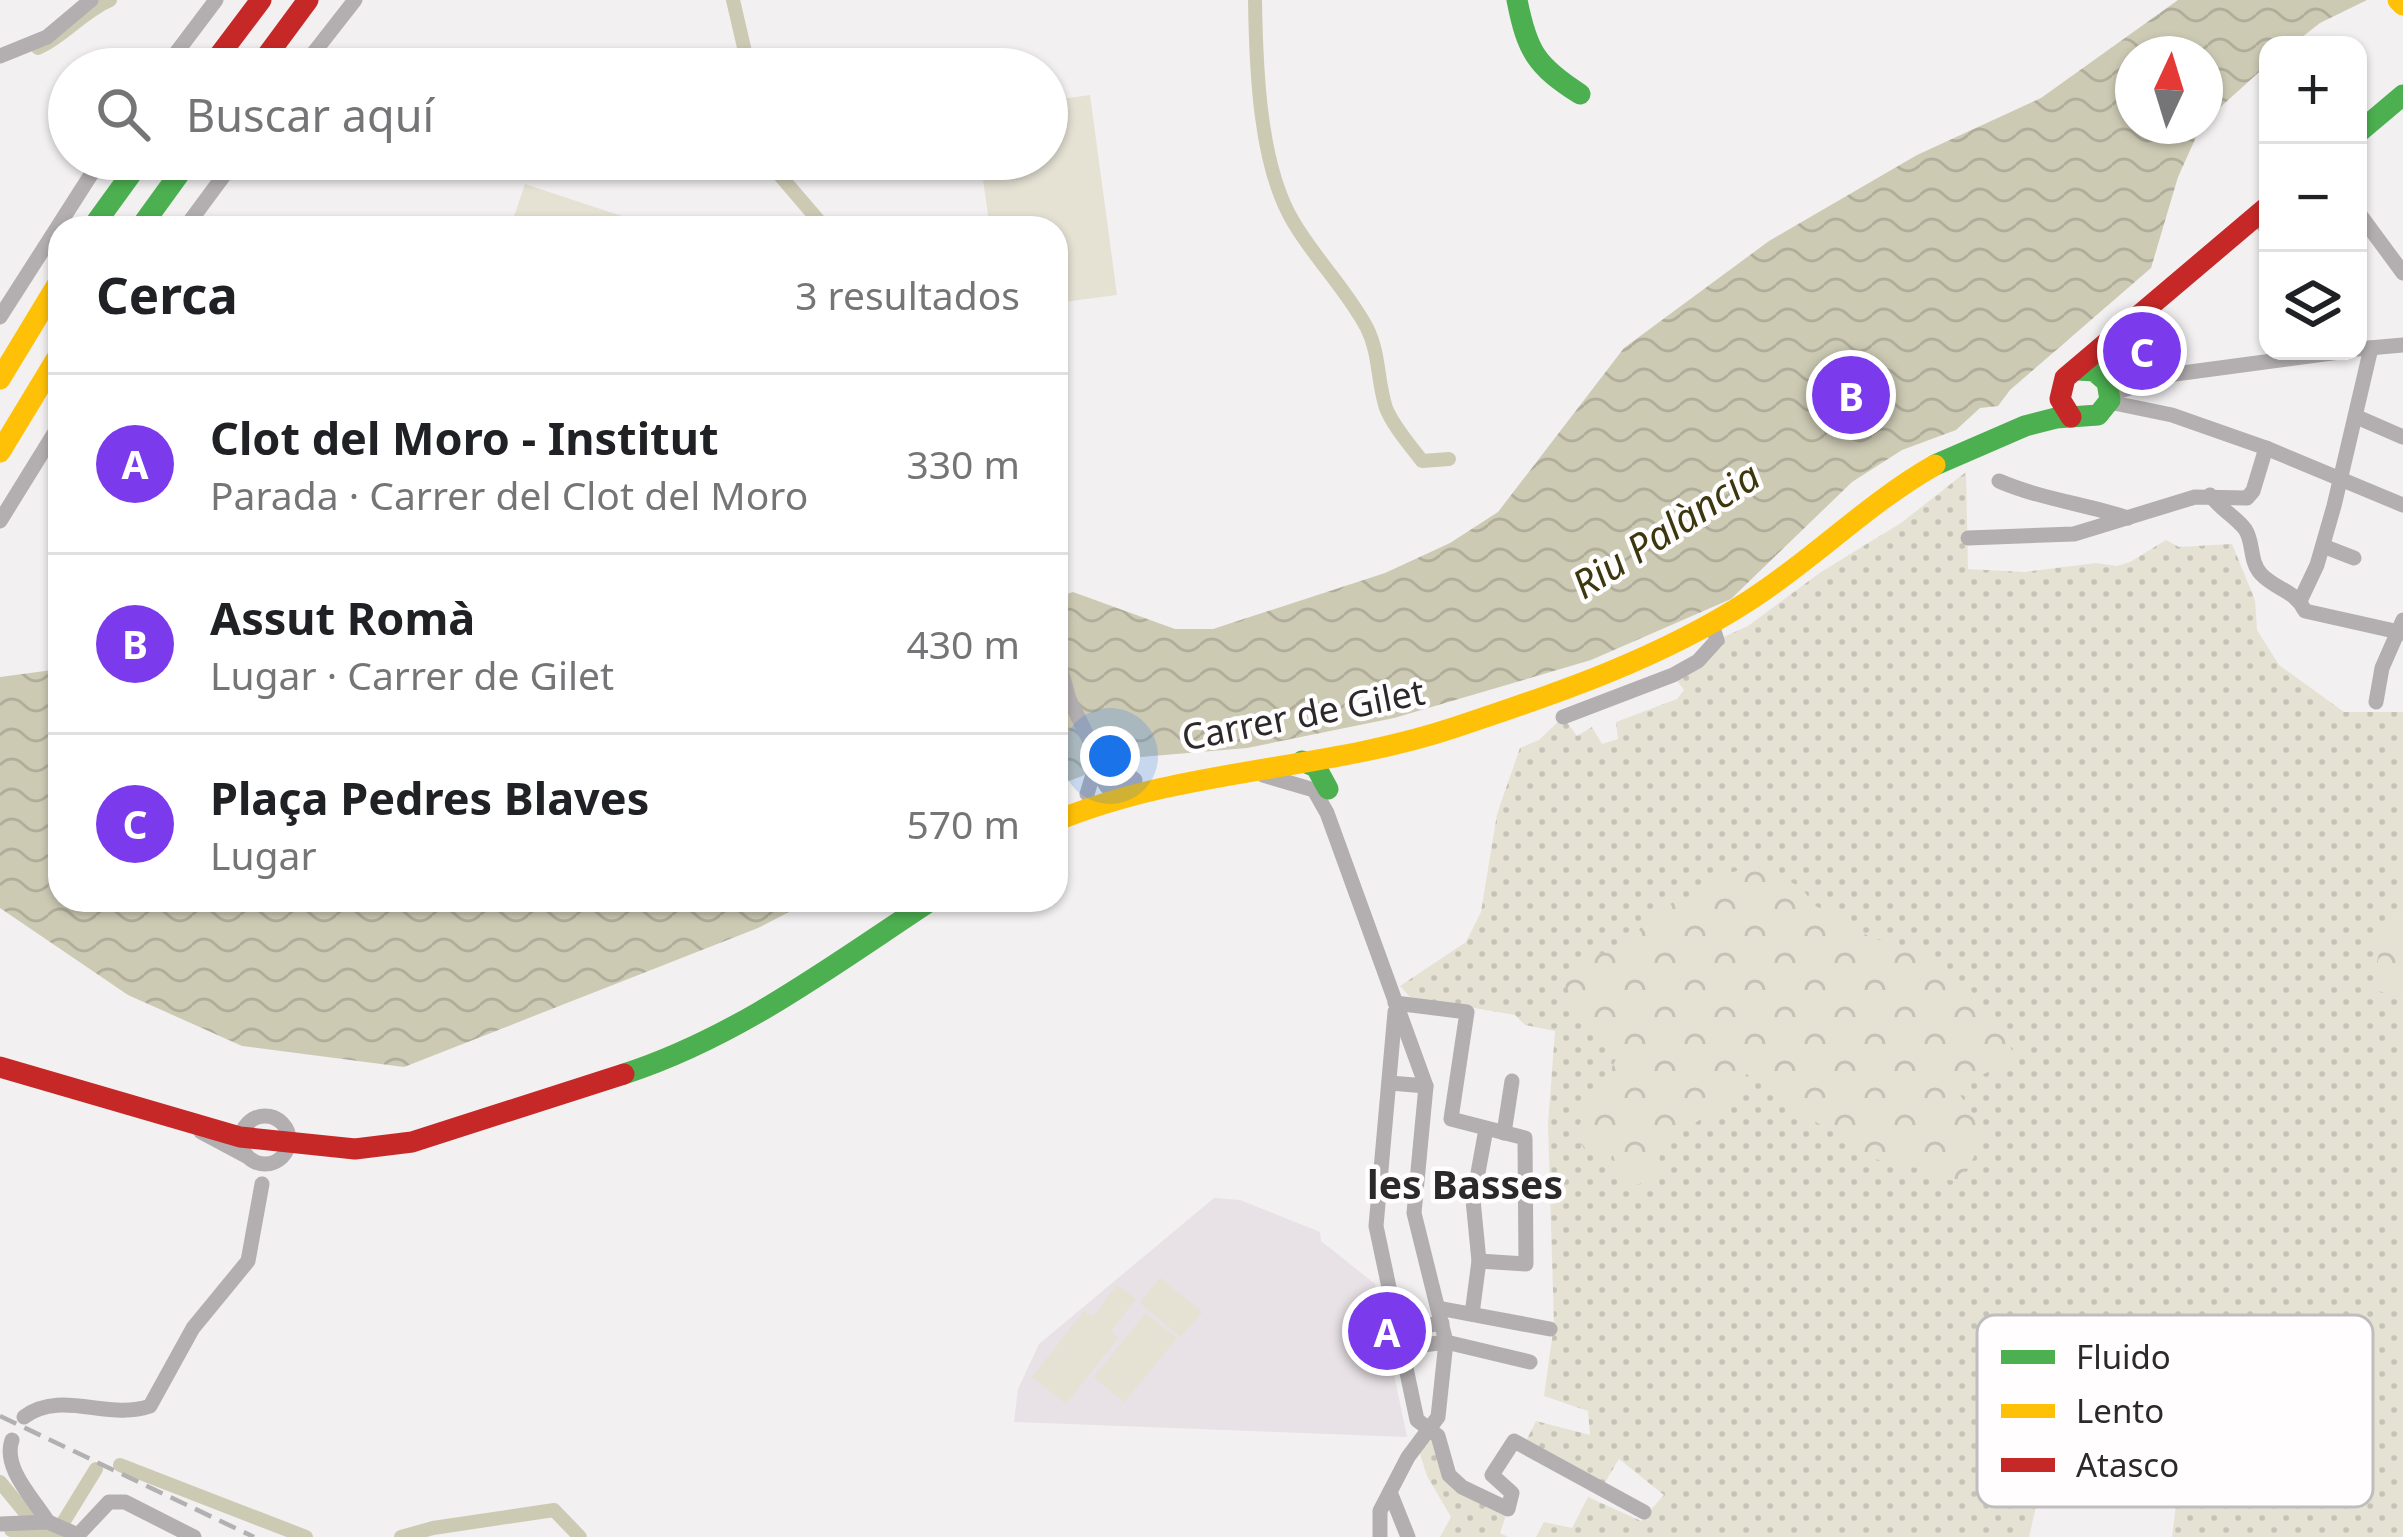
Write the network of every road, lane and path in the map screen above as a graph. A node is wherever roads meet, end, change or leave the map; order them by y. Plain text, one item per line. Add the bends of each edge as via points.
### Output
1 (91, 0) edge
2 (216, 0) edge
3 (261, 0) edge
4 (308, 0) edge
5 (355, 0) edge
6 (1517, 0) edge
7 (180, 48) edge
8 (225, 48) edge
9 (273, 48) edge
10 (318, 48) edge
11 (0, 56) edge
12 (1580, 94) dead end
13 (2403, 95) edge
14 (2367, 125) edge
15 (87, 180) edge
16 (127, 180) edge
17 (175, 180) edge
18 (220, 180) edge
19 (64, 216) edge
20 (101, 216) edge
21 (149, 216) edge
22 (194, 216) edge
23 (2259, 222) edge
24 (2367, 224) edge
25 (48, 241) edge
26 (2403, 273) edge
27 (48, 300) edge
28 (0, 317) edge
29 (2120, 329) junction
30 (2403, 345) edge
31 (2367, 348) edge
32 (2275, 360) edge
33 (2359, 360) edge
34 (2078, 370) junction
35 (48, 373) edge
36 (0, 379) edge
37 (2109, 392) junction
38 (2059, 394) junction
39 (2071, 417) junction
40 (2356, 417) junction
41 (2004, 434) junction
42 (2403, 437) edge
43 (2266, 448) junction
44 (0, 452) edge
45 (48, 457) edge
46 (2342, 478) junction
47 (1999, 481) dead end
48 (2210, 495) junction
49 (2403, 505) edge
50 (2128, 518) junction
51 (0, 521) edge
52 (1968, 538) dead end
53 (2323, 546) junction
54 (2354, 558) dead end
55 (2300, 601) junction
56 (1712, 625) junction
57 (2401, 629) edge
58 (1068, 695) edge
59 (2376, 702) dead end
60 (1563, 717) dead end
61 (1350, 750) junction
62 (1310, 763) junction
63 (1226, 772) junction
64 (1100, 777) junction
65 (1321, 789) junction
66 (1068, 809) edge
67 (1068, 814) edge
68 (914, 912) edge
69 (1395, 1003) junction
70 (0, 1067) edge
71 (1512, 1081) dead end
72 (1390, 1082) junction
73 (1426, 1086) junction
74 (1486, 1129) junction
75 (1504, 1133) junction
76 (289, 1144) junction
77 (252, 1155) junction
78 (1479, 1261) junction
79 (1472, 1314) junction
80 (1440, 1316) junction
81 (1550, 1329) dead end
82 (1397, 1330) junction
83 (1445, 1342) junction
84 (1401, 1348) junction
85 (1530, 1362) dead end
86 (24, 1417) dead end
87 (1428, 1430) junction
88 (12, 1440) dead end
89 (1390, 1492) junction
90 (1644, 1512) dead end
91 (48, 1522) junction
92 (0, 1524) edge
93 (194, 1537) edge
94 (1380, 1537) edge
95 (1408, 1537) edge

1 - 11 street via 47,37
2 - 7 street
3 - 8 main road
4 - 9 main road
5 - 10 street
6 - 12 main road via 1527,50
13 - 14 main road
15 - 19 street
16 - 20 main road
17 - 21 main road
18 - 22 street
23 - 29 main road
24 - 26 street
25 - 28 street
27 - 36 main road
29 - 34 main road
29 - 37 main road
30 - 31 street
32 - 37 street
33 - 40 street
34 - 37 main road via 2094,371
34 - 38 main road
35 - 44 main road
37 - 39 main road via 2096,418
37 - 43 street
38 - 39 main road
38 - 41 main road, Carrer de Gilet
39 - 41 main road, Carrer de Gilet
40 - 42 street
40 - 46 street
41 - 56 main road, Carrer de Gilet via 1932,467
43 - 46 street
43 - 48 street via 2247,498
45 - 51 street
46 - 49 street
46 - 53 street
47 - 50 street
48 - 50 street
48 - 55 street via 2248,535 2257,570
50 - 52 street via 2074,534
53 - 54 street
53 - 55 street
55 - 57 street via 2316,616
56 - 60 street via 1718,640 1698,662
56 - 61 main road, Carrer de Gilet via 1566,687
57 - 59 street
58 - 64 street
61 - 62 main road
61 - 63 main road, Carrer de Gilet
61 - 65 street
62 - 63 main road
62 - 65 main road
63 - 64 main road, Carrer de Gilet
63 - 64 street via 1120,789
63 - 65 street
63 - 67 main road, Carrer de Gilet
64 - 66 main road, Carrer de Gilet
65 - 69 street
68 - 76 main road via 740,1027 674,1058 412,1142 355,1150
69 - 72 street
69 - 73 street
69 - 74 street via 1467,1012 1451,1119
70 - 77 main road via 188,1125
71 - 75 street
72 - 73 street
72 - 82 street via 1376,1226
73 - 80 street via 1414,1214
74 - 75 street
74 - 78 street via 1473,1199
75 - 78 street via 1525,1138 1526,1264
76 - 77 main road
76 - 77 street via 283,1157
77 - 86 street via 262,1184 248,1261 194,1328 150,1406 130,1413 49,1403
78 - 79 street
79 - 80 street
79 - 81 street
80 - 82 street
80 - 83 street
82 - 84 street
83 - 84 street
83 - 85 street
83 - 87 street via 1438,1417
84 - 87 street via 1417,1420
87 - 89 street
87 - 90 street via 1438,1436 1449,1475 1508,1509 1512,1493 1492,1475 1514,1442
88 - 91 street via 10,1465
89 - 94 street
89 - 95 street
91 - 92 street
91 - 93 street via 78,1535 109,1502 125,1502

